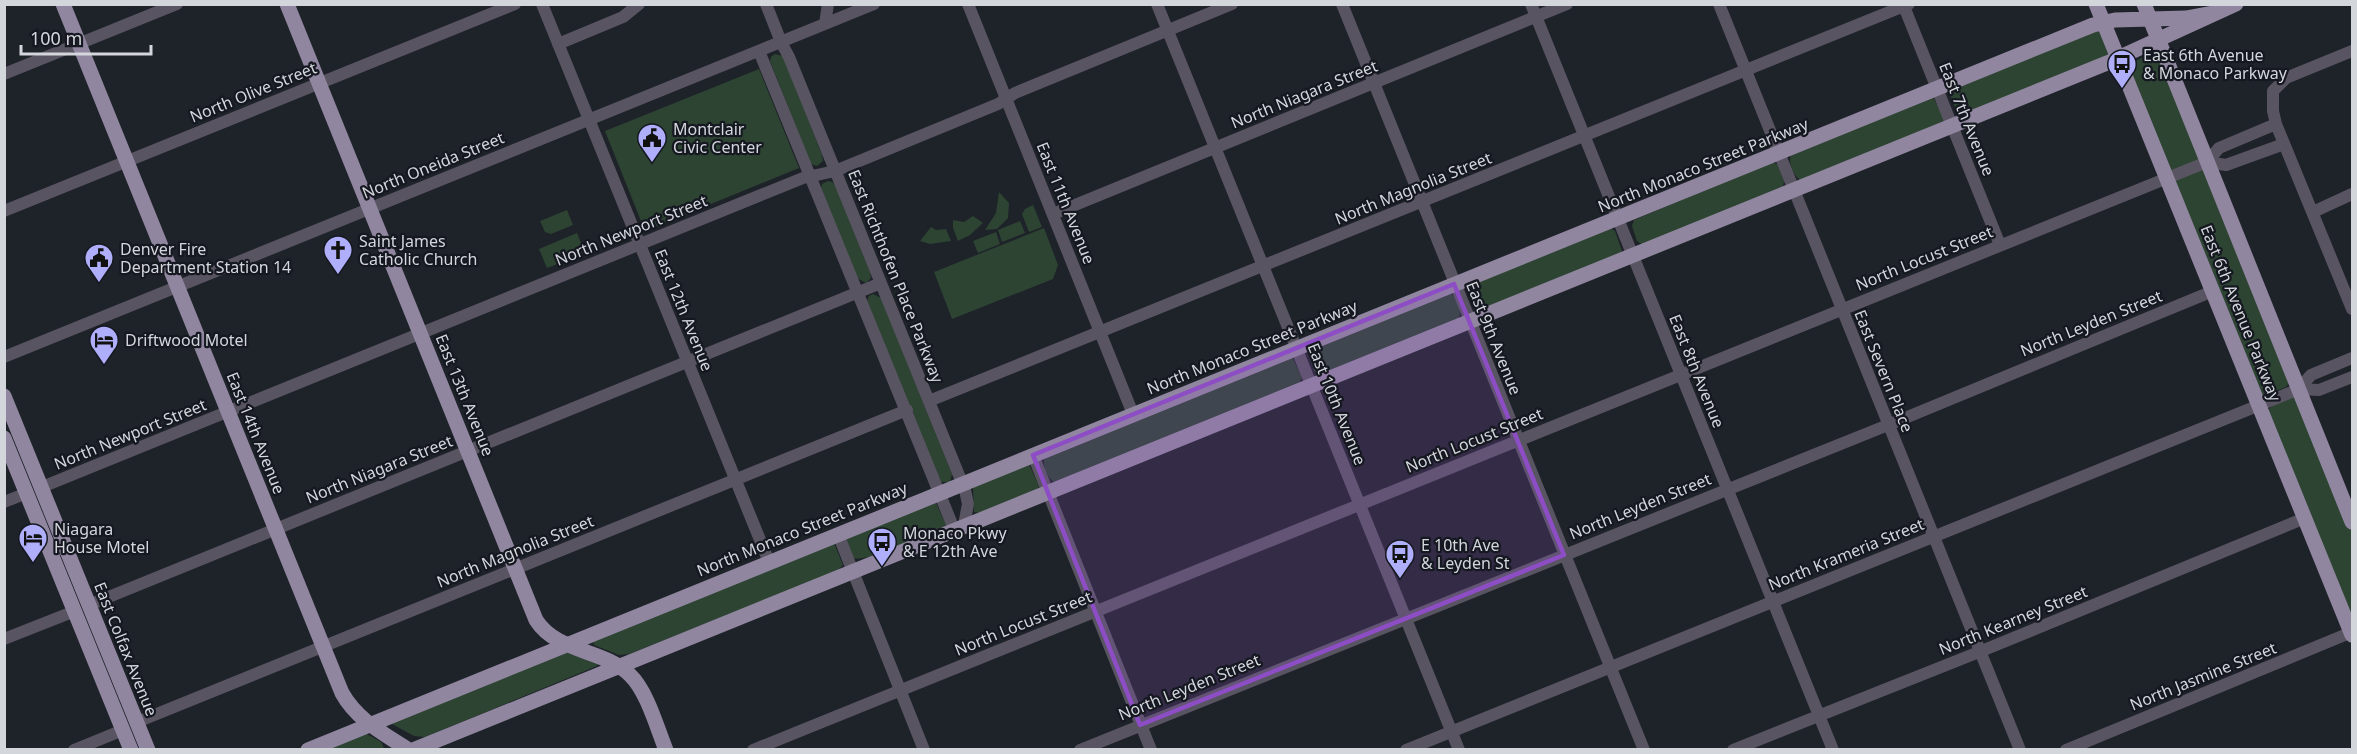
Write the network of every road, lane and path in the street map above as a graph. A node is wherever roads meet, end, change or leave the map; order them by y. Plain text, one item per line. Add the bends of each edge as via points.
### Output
1 (63, 4) edge
2 (177, 4) edge
3 (287, 4) edge
4 (515, 4) edge
5 (542, 4) edge
6 (639, 4) edge
7 (766, 4) edge
8 (828, 4) edge
9 (874, 4) edge
10 (968, 4) edge
11 (1157, 4) edge
12 (1232, 4) edge
13 (1342, 4) edge
14 (1532, 4) edge
15 (1567, 4) edge
16 (1719, 4) edge
17 (2096, 4) edge
18 (2144, 4) edge
19 (2236, 4) edge
20 (1905, 5) edge
21 (2218, 12) junction
22 (1536, 17) junction
23 (2151, 21) junction
24 (2104, 22) junction
25 (825, 24) junction
26 (1167, 30) junction
27 (2159, 40) junction
28 (781, 42) junction
29 (79, 44) junction
30 (558, 44) junction
31 (759, 51) junction
32 (2352, 51) edge
33 (2118, 58) junction
34 (1746, 71) junction
35 (4, 74) edge
36 (319, 83) junction
37 (1374, 83) junction
38 (1937, 89) junction
39 (1006, 98) junction
40 (589, 119) junction
41 (2276, 124) junction
42 (1952, 126) junction
43 (1584, 136) junction
44 (2283, 144) junction
45 (1215, 147) junction
46 (1779, 153) junction
47 (127, 162) junction
48 (2207, 162) junction
49 (835, 171) junction
50 (809, 176) junction
51 (2167, 177) junction
52 (1794, 189) junction
53 (2352, 194) edge
54 (1421, 202) junction
55 (370, 208) junction
56 (4, 211) edge
57 (2313, 212) junction
58 (1053, 214) junction
59 (1617, 219) junction
60 (640, 244) junction
61 (2000, 245) junction
62 (1632, 255) junction
63 (1263, 266) junction
64 (881, 283) junction
65 (1455, 284) junction
66 (178, 288) junction
67 (2213, 291) junction
68 (859, 292) junction
69 (2352, 309) edge
70 (1842, 310) junction
71 (1470, 321) junction
72 (1100, 332) junction
73 (420, 333) junction
74 (1296, 348) junction
75 (4, 357) edge
76 (2352, 358) edge
77 (687, 362) junction
78 (1681, 374) junction
79 (2352, 376) edge
80 (1311, 384) junction
81 (2299, 389) junction
82 (4, 396) edge
83 (929, 401) junction
84 (2259, 405) junction
85 (907, 410) junction
86 (228, 412) junction
87 (1133, 414) junction
88 (1888, 425) junction
89 (4, 438) edge
90 (1517, 441) junction
91 (468, 451) junction
92 (1033, 455) junction
93 (735, 480) junction
94 (962, 483) junction
95 (42, 487) junction
96 (1727, 488) junction
97 (1048, 491) junction
98 (940, 492) junction
99 (27, 493) junction
100 (4, 502) edge
101 (1359, 504) junction
102 (2305, 518) junction
103 (2352, 522) edge
104 (959, 527) junction
105 (276, 529) junction
106 (838, 534) junction
107 (1934, 536) junction
108 (1564, 555) junction
109 (769, 562) junction
110 (515, 569) junction
111 (852, 570) junction
112 (529, 602) junction
113 (1773, 602) junction
114 (82, 608) junction
115 (1095, 611) junction
116 (1405, 618) junction
117 (2352, 633) edge
118 (4, 639) edge
119 (568, 645) junction
120 (323, 647) junction
121 (1979, 652) junction
122 (543, 655) junction
123 (618, 666) junction
124 (1611, 667) junction
125 (900, 690) junction
126 (1819, 715) junction
127 (370, 725) junction
128 (1140, 725) junction
129 (130, 726) junction
130 (1451, 731) junction
131 (74, 750) edge
132 (131, 750) edge
133 (148, 750) edge
134 (308, 750) edge
135 (411, 750) edge
136 (666, 750) edge
137 (753, 750) edge
138 (924, 750) edge
139 (1080, 750) edge
140 (1151, 750) edge
141 (1406, 750) edge
142 (1459, 750) edge
143 (1644, 750) edge
144 (1733, 750) edge
145 (1833, 750) edge
146 (2020, 750) edge
147 (2066, 750) edge

1 - 29 main road, East 14th Avenue
2 - 29 street
3 - 36 main road, East 13th Avenue
4 - 36 street, North Olive Street
5 - 30 street, East 12th Avenue
6 - 30 street via 623,17
7 - 28 street, East Richthofen Place Parkway
8 - 25 street
9 - 25 street, North Oneida Street
10 - 39 street, East 11th Avenue
11 - 26 street, East 10th Avenue
12 - 26 street, North Newport Street
13 - 37 street, East 9th Avenue
14 - 22 street, East 8th Avenue
15 - 22 street, North Niagara Street
16 - 34 street, East Severn Place
17 - 24 main road, East 6th Avenue Parkway
18 - 23 main road, East 6th Avenue Parkway
19 - 21 main road, North Monaco Street Parkway
20 - 34 street, North Magnolia Street
20 - 38 street, East 7th Avenue
21 - 23 main road, North Monaco Street Parkway
21 - 27 main road, North Monaco Street Parkway
22 - 37 street, North Niagara Street
22 - 43 street, East 8th Avenue
23 - 24 main road, North Monaco Street Parkway
23 - 27 main road, East 6th Avenue Parkway
24 - 33 main road, East 6th Avenue Parkway
24 - 38 main road, North Monaco Street Parkway
25 - 28 street, North Oneida Street
26 - 39 street, North Newport Street
26 - 45 street, East 10th Avenue
27 - 33 main road, North Monaco Street Parkway
27 - 48 main road, East 6th Avenue Parkway
28 - 31 street, North Oneida Street
28 - 49 street, East Richthofen Place Parkway
29 - 35 street
29 - 47 main road, East 14th Avenue
30 - 40 street, East 12th Avenue
31 - 40 street, North Oneida Street
31 - 50 street
32 - 41 street via 2286,78 2272,91
33 - 42 main road, North Monaco Street Parkway
33 - 51 main road, East 6th Avenue Parkway
34 - 43 street, North Magnolia Street
34 - 46 street, East Severn Place
36 - 47 street, North Olive Street
36 - 55 main road, East 13th Avenue
37 - 45 street, North Niagara Street
37 - 54 street, East 9th Avenue
38 - 42 street, East 7th Avenue
38 - 46 main road, North Monaco Street Parkway
39 - 49 street, North Newport Street
39 - 58 street, East 11th Avenue
40 - 55 street, North Oneida Street
40 - 60 street, East 12th Avenue
41 - 44 street
41 - 48 street, North Locust Street via 2220,148
42 - 52 main road, North Monaco Street Parkway
42 - 61 street, East 7th Avenue
43 - 54 street, North Magnolia Street
43 - 59 street, East 8th Avenue
44 - 48 street, North Locust Street via 2226,165
44 - 57 street
45 - 58 street, North Niagara Street
45 - 63 street, East 10th Avenue
46 - 52 street, East Severn Place
46 - 59 main road, North Monaco Street Parkway
47 - 56 street, North Olive Street
47 - 66 main road, East 14th Avenue
48 - 51 street, North Locust Street
48 - 81 main road, East 6th Avenue Parkway
49 - 50 street, North Newport Street
49 - 64 street, East Richthofen Place Parkway
50 - 60 street, North Newport Street
50 - 68 street
51 - 61 street, North Locust Street
51 - 67 main road, East 6th Avenue Parkway
52 - 62 main road, North Monaco Street Parkway
52 - 70 street, East Severn Place
53 - 57 street
54 - 63 street, North Magnolia Street
54 - 65 street, East 9th Avenue
55 - 66 street, North Oneida Street
55 - 73 main road, East 13th Avenue
57 - 69 street
58 - 72 street, East 11th Avenue
59 - 62 street, East 8th Avenue
59 - 65 main road, North Monaco Street Parkway
60 - 73 street, North Newport Street
60 - 77 street, East 12th Avenue
61 - 70 street, North Locust Street
62 - 71 main road, North Monaco Street Parkway
62 - 78 street, East 8th Avenue
63 - 72 street, North Magnolia Street
63 - 74 street, East 10th Avenue
64 - 68 street, North Niagara Street
64 - 83 street, East Richthofen Place Parkway
65 - 71 street, East 9th Avenue
65 - 74 main road, North Monaco Street Parkway
66 - 75 street, North Oneida Street
66 - 86 main road, East 14th Avenue
67 - 84 main road, East 6th Avenue Parkway
67 - 88 street, North Leyden Street
68 - 77 street, North Niagara Street
68 - 85 street
70 - 78 street, North Locust Street
70 - 88 street, East Severn Place
71 - 80 main road, North Monaco Street Parkway
71 - 90 street, East 9th Avenue
72 - 83 street, North Magnolia Street
72 - 87 street, East 11th Avenue
73 - 86 street, North Newport Street
73 - 91 main road, East 13th Avenue
74 - 80 street, East 10th Avenue
74 - 87 main road, North Monaco Street Parkway
76 - 81 street, North Krameria Street via 2311,375
77 - 91 street, North Niagara Street
77 - 93 street, East 12th Avenue
78 - 90 street, North Locust Street
78 - 96 street, East 8th Avenue
79 - 81 street, North Krameria Street via 2313,391
80 - 97 main road, North Monaco Street Parkway
80 - 101 street, East 10th Avenue
81 - 84 street, North Krameria Street
81 - 103 main road, East 6th Avenue Parkway
82 - 95 main road, East Colfax Avenue
83 - 94 street, East Richthofen Place Parkway
84 - 102 main road, East 6th Avenue Parkway
84 - 107 street, North Krameria Street
85 - 93 street, North Magnolia Street
85 - 98 street
86 - 95 street, North Newport Street
86 - 105 main road, East 14th Avenue
87 - 92 main road, North Monaco Street Parkway
88 - 96 street, North Leyden Street
88 - 107 street, East Severn Place
89 - 99 main road, East Colfax Avenue
90 - 101 street, North Locust Street
90 - 108 street, East 9th Avenue
91 - 105 street, North Niagara Street
91 - 110 main road, East 13th Avenue
92 - 94 main road, North Monaco Street Parkway
92 - 97 street
93 - 109 street, East 12th Avenue
93 - 110 street, North Magnolia Street
94 - 98 main road, North Monaco Street Parkway
94 - 104 street, East Richthofen Place Parkway via 968,504
95 - 114 main road, East Colfax Avenue
96 - 108 street, North Leyden Street
96 - 113 street, East 8th Avenue
97 - 104 main road, North Monaco Street Parkway
97 - 115 street
98 - 104 street
98 - 106 main road, North Monaco Street Parkway
99 - 100 street
99 - 114 main road, East Colfax Avenue
101 - 115 street, North Locust Street
101 - 116 street, East 10th Avenue
102 - 117 main road, East 6th Avenue Parkway
102 - 121 street, North Kearney Street
104 - 111 main road, North Monaco Street Parkway
105 - 114 street, North Niagara Street
105 - 120 main road, East 14th Avenue
106 - 109 main road, North Monaco Street Parkway
106 - 111 street
107 - 113 street, North Krameria Street
107 - 121 street, East Severn Place
108 - 116 street, North Leyden Street
108 - 124 street, East 9th Avenue
109 - 119 main road, North Monaco Street Parkway
110 - 112 main road, East 13th Avenue
110 - 120 street, North Magnolia Street
111 - 123 main road, North Monaco Street Parkway
111 - 125 street
112 - 119 main road, East 13th Avenue via 543,628
112 - 122 main road
113 - 124 street, North Krameria Street
113 - 126 street, East 8th Avenue
114 - 118 street, North Niagara Street
114 - 129 main road, East Colfax Avenue
115 - 125 street, North Locust Street
115 - 128 street
116 - 128 street, North Leyden Street
116 - 130 street, East 10th Avenue
117 - 147 street, North Jasmine Street
119 - 122 main road, North Monaco Street Parkway
119 - 123 main road, East 13th Avenue
120 - 127 main road, East 14th Avenue via 345,698
120 - 129 street, North Magnolia Street
121 - 126 street, North Kearney Street
121 - 146 street, East Severn Place
122 - 127 main road, North Monaco Street Parkway
123 - 135 main road, North Monaco Street Parkway
123 - 136 main road, East 13th Avenue via 637,683
124 - 130 street, North Krameria Street
124 - 143 street, East 9th Avenue
125 - 137 street, North Locust Street
125 - 138 street
126 - 144 street, North Kearney Street
126 - 145 street, East 8th Avenue
127 - 134 main road, North Monaco Street Parkway
127 - 135 main road, East 14th Avenue
128 - 139 street, North Leyden Street
128 - 140 street
129 - 131 street, North Magnolia Street
129 - 132 main road, East Colfax Avenue
129 - 133 main road, East Colfax Avenue
130 - 141 street, North Krameria Street
130 - 142 street, East 10th Avenue

